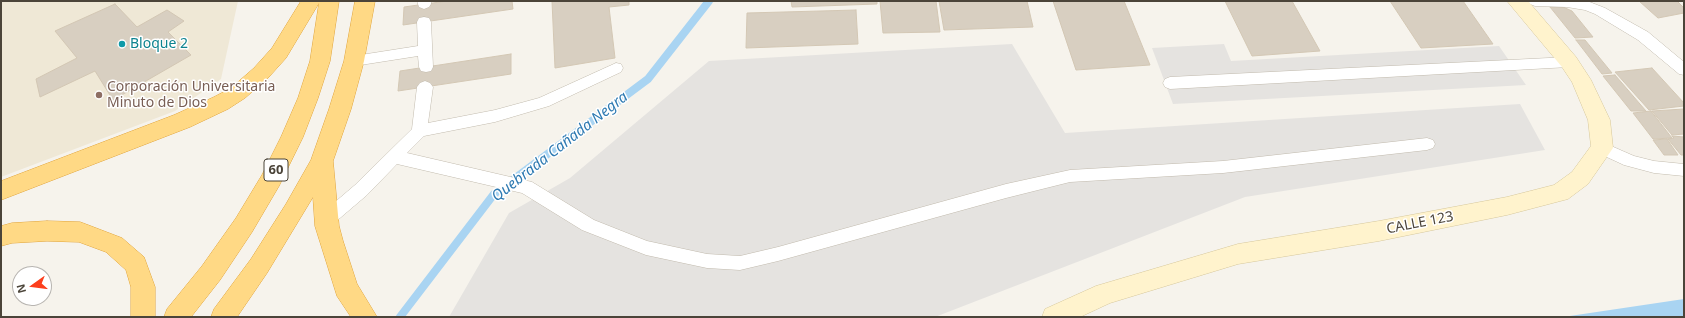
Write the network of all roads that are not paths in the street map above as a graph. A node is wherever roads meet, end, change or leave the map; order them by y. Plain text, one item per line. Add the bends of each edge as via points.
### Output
1 (311, 1) edge
2 (329, 1) edge
3 (364, 1) edge
4 (1517, 1) edge
5 (1535, 1) edge
6 (424, 22) dead end
7 (426, 50) junction
8 (354, 61) junction
9 (1569, 62) junction
10 (426, 67) dead end
11 (616, 68) dead end
12 (1684, 70) edge
13 (1170, 83) dead end
14 (425, 87) dead end
15 (419, 131) junction
16 (1427, 144) dead end
17 (1602, 148) junction
18 (395, 157) junction
19 (322, 161) junction
20 (1684, 170) edge
21 (1, 192) edge
22 (327, 219) junction
23 (1, 236) edge
24 (143, 317) edge
25 (176, 317) edge
26 (223, 317) edge
27 (365, 317) edge
28 (1054, 317) edge

1 - 21 highway via 279,53 261,73 221,103 182,121
2 - 25 highway, 60 via 320,61 292,137 271,180 244,225
3 - 8 highway, 60
4 - 9 main road
5 - 12 lane via 1567,2 1600,11 1643,36
6 - 7 lane
7 - 8 lane
7 - 10 lane
8 - 19 highway, 60
9 - 13 lane
9 - 17 main road via 1581,80 1599,120
11 - 15 lane via 544,102 495,116
14 - 15 lane
15 - 18 lane
16 - 18 lane via 1222,168 1070,176 740,263 707,262 646,248 588,225 526,187
17 - 20 lane via 1636,163
17 - 28 main road, CALLE 123 via 1580,178 1560,193 1379,232 1238,254 1105,294
18 - 22 lane via 362,190
19 - 22 highway
19 - 26 highway, 60 via 294,211
22 - 27 highway via 330,241 346,288
23 - 24 highway via 47,231 80,232 114,245 136,264 143,287

